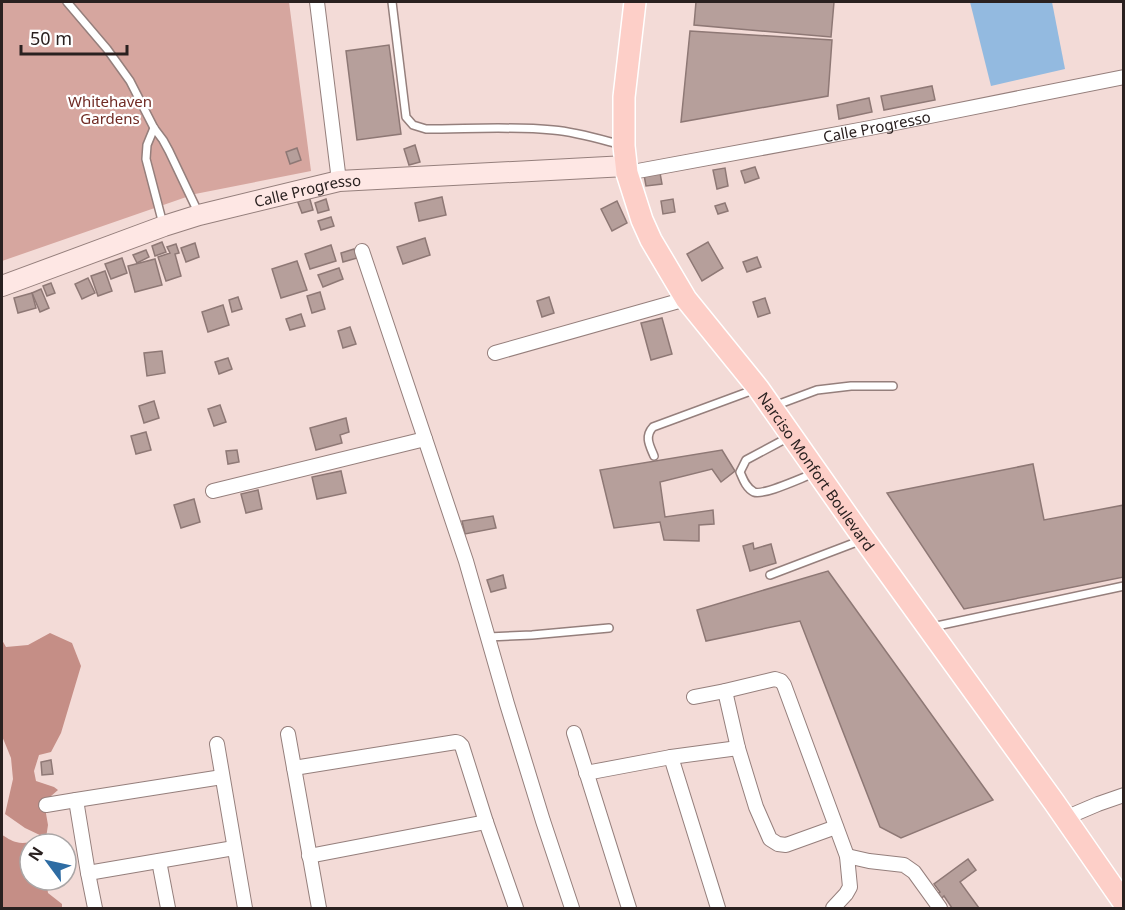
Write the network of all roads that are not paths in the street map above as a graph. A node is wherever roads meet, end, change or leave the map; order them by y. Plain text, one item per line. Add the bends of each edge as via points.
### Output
1 (67, 2) edge
2 (317, 2) edge
3 (392, 2) edge
4 (635, 2) edge
5 (1124, 77) edge
6 (154, 128) junction
7 (626, 162) junction
8 (339, 181) junction
9 (199, 215) junction
10 (164, 226) junction
11 (362, 251) dead end
12 (2, 286) edge
13 (686, 299) junction
14 (495, 354) dead end
15 (893, 386) dead end
16 (758, 388) junction
17 (772, 407) junction
18 (792, 435) junction
19 (425, 439) junction
20 (654, 456) dead end
21 (817, 472) junction
22 (213, 491) dead end
23 (864, 539) junction
24 (770, 575) dead end
25 (1124, 586) edge
26 (609, 628) dead end
27 (930, 628) junction
28 (488, 638) junction
29 (726, 691) junction
30 (694, 697) dead end
31 (574, 733) dead end
32 (288, 734) dead end
33 (217, 744) dead end
34 (738, 748) junction
35 (671, 757) junction
36 (294, 768) junction
37 (586, 773) junction
38 (222, 777) junction
39 (1124, 795) edge
40 (76, 800) junction
41 (46, 805) dead end
42 (1065, 818) junction
43 (486, 822) junction
44 (836, 827) junction
45 (234, 848) junction
46 (309, 856) junction
47 (847, 856) junction
48 (159, 861) junction
49 (88, 873) junction
50 (1124, 903) edge
51 (95, 909) edge
52 (168, 909) edge
53 (245, 909) edge
54 (319, 909) edge
55 (516, 909) edge
56 (572, 909) edge
57 (629, 909) edge
58 (718, 909) edge
59 (833, 909) edge
60 (939, 909) edge

1 - 6 lane via 108,49
2 - 8 street
3 - 7 lane via 406,117 413,125 426,129 533,128 585,135
4 - 7 main road, Narciso Monfort Boulevard via 624,97
5 - 7 street, Calle Progresso via 870,128
6 - 9 lane
6 - 10 lane via 146,159
7 - 8 main road, Calle Progresso
7 - 13 main road, Narciso Monfort Boulevard via 642,220
8 - 9 main road, Calle Progresso
9 - 10 main road, Calle Progresso
10 - 12 main road, Calle Progresso
11 - 19 street
13 - 14 street
13 - 16 main road, Narciso Monfort Boulevard
15 - 17 lane via 818,390
16 - 17 main road, Narciso Monfort Boulevard
16 - 20 lane via 653,427 647,438
17 - 18 main road, Narciso Monfort Boulevard
18 - 21 main road, Narciso Monfort Boulevard
18 - 21 lane via 746,460 740,472 745,484 754,492 765,492
19 - 22 street
19 - 28 street
21 - 23 main road, Narciso Monfort Boulevard
23 - 24 lane
23 - 27 main road, Narciso Monfort Boulevard
25 - 27 lane
26 - 28 lane
27 - 42 main road, Narciso Monfort Boulevard
28 - 56 street
29 - 30 street
29 - 34 street
29 - 44 street via 775,679 781,681
31 - 37 street
32 - 36 street
33 - 38 street
34 - 35 street
34 - 44 street via 770,839 786,845
35 - 37 street
35 - 58 street
36 - 43 street via 456,742 462,746
36 - 46 street
37 - 57 street
38 - 40 street
38 - 45 street
39 - 42 street
40 - 41 street
40 - 49 street
42 - 50 main road, Narciso Monfort Boulevard
43 - 46 street
43 - 55 street
44 - 47 street
45 - 48 street
45 - 53 street
46 - 54 street
47 - 59 street via 850,887
47 - 60 street via 904,865 914,872
48 - 49 street
48 - 52 street
49 - 51 street

